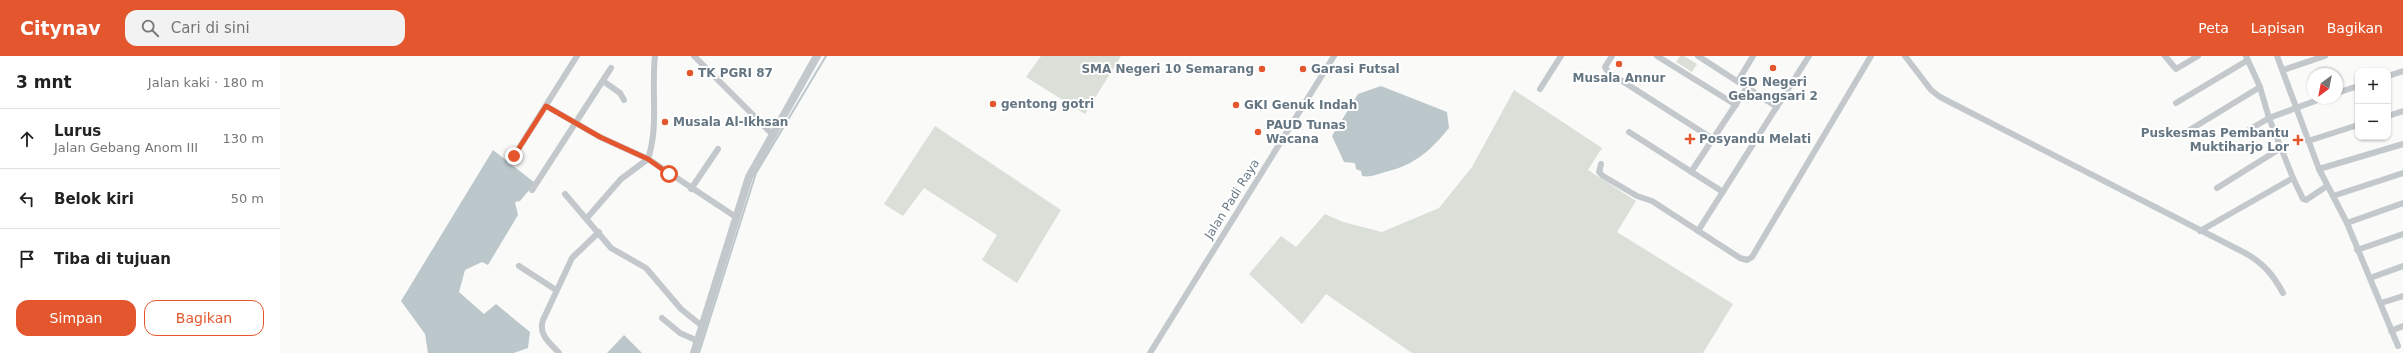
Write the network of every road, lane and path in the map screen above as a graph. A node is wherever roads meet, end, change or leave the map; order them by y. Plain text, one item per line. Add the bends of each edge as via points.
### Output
1 (577, 56) edge
2 (655, 56) edge
3 (694, 56) edge
4 (817, 56) edge
5 (1334, 56) edge
6 (1561, 56) edge
7 (1612, 56) edge
8 (1657, 56) edge
9 (1698, 56) edge
10 (1753, 56) edge
11 (1809, 56) edge
12 (1871, 56) edge
13 (1906, 56) edge
14 (2165, 56) edge
15 (2198, 56) edge
16 (2277, 56) edge
17 (2326, 56) edge
18 (2247, 58) edge
19 (611, 68) dead end
20 (2283, 70) junction
21 (2403, 71) edge
22 (2391, 75) edge
23 (603, 81) junction
24 (1738, 81) junction
25 (1748, 86) junction
26 (2260, 87) junction
27 (2355, 87) edge
28 (1540, 89) dead end
29 (2343, 91) edge
30 (624, 100) dead end
31 (2176, 103) dead end
32 (1736, 104) junction
33 (2307, 104) edge
34 (546, 106) junction
35 (1777, 107) junction
36 (2296, 108) junction
37 (2403, 112) edge
38 (2391, 115) edge
39 (2269, 118) junction
40 (576, 124) junction
41 (2355, 127) edge
42 (2188, 131) dead end
43 (1629, 132) dead end
44 (772, 134) junction
45 (2242, 134) dead end
46 (1713, 139) junction
47 (2308, 141) junction
48 (2403, 144) edge
49 (2281, 148) junction
50 (718, 149) dead end
51 (514, 156) dead end
52 (648, 159) junction
53 (1601, 164) dead end
54 (2319, 169) junction
55 (1691, 172) junction
56 (2403, 173) edge
57 (2292, 178) junction
58 (2327, 186) junction
59 (2217, 188) dead end
60 (691, 189) junction
61 (532, 190) dead end
62 (1723, 192) junction
63 (566, 194) dead end
64 (2333, 196) junction
65 (2403, 203) edge
66 (587, 218) junction
67 (736, 218) junction
68 (2347, 223) junction
69 (1698, 231) junction
70 (2200, 231) junction
71 (599, 232) junction
72 (2403, 234) edge
73 (2357, 250) junction
74 (519, 266) dead end
75 (2403, 266) edge
76 (2370, 278) junction
77 (556, 290) junction
78 (2283, 293) dead end
79 (2403, 296) edge
80 (2381, 303) junction
81 (662, 318) dead end
82 (702, 326) junction
83 (2403, 326) edge
84 (2392, 331) junction
85 (698, 341) junction
86 (2398, 346) dead end
87 (559, 353) edge
88 (694, 353) edge
89 (1150, 353) edge

1 - 34 street
2 - 52 street via 655,119
3 - 44 street
4 - 44 street
5 - 89 street, Jalan Padi Raya
6 - 28 street
7 - 46 street via 1605,67 1608,72
8 - 32 street
9 - 24 street
10 - 24 street
11 - 35 street
12 - 69 street via 1752,257 1747,260 1740,258
13 - 70 street via 1931,90 1940,97
14 - 15 street via 2176,69
16 - 20 street
17 - 20 street
18 - 26 street
18 - 31 street
19 - 23 street
20 - 36 street
21 - 22 street
23 - 30 street via 620,93
23 - 40 street
24 - 25 street
25 - 32 street
25 - 35 street
26 - 39 street
26 - 42 street
27 - 29 street
32 - 46 street
33 - 36 street
34 - 40 street
34 - 51 street
35 - 62 street
36 - 39 street
36 - 47 street
37 - 38 street
39 - 45 street
39 - 49 street
40 - 52 street
40 - 61 street
41 - 47 street
43 - 55 street
44 - 67 street via 749,177
46 - 55 street
47 - 54 street
48 - 54 street
49 - 57 street
49 - 59 street
50 - 60 street
52 - 60 street
52 - 66 street via 621,179
53 - 69 street via 1599,172 1603,176 1637,196 1652,201
54 - 58 street
55 - 62 street
56 - 64 street
57 - 58 street via 2306,200
57 - 70 street
58 - 64 street
60 - 67 street
62 - 69 street
63 - 66 street
64 - 68 street
65 - 68 street
66 - 71 street
67 - 82 street
68 - 73 street
70 - 78 street via 2262,263 2271,272
71 - 77 street via 573,255
71 - 82 street via 616,252 646,268 681,309
72 - 73 street
73 - 76 street
74 - 77 street
75 - 76 street
76 - 80 street
77 - 87 street via 541,328 542,333
79 - 80 street
80 - 84 street
81 - 85 street via 680,333
82 - 85 street
83 - 84 street
84 - 86 street
85 - 88 street

